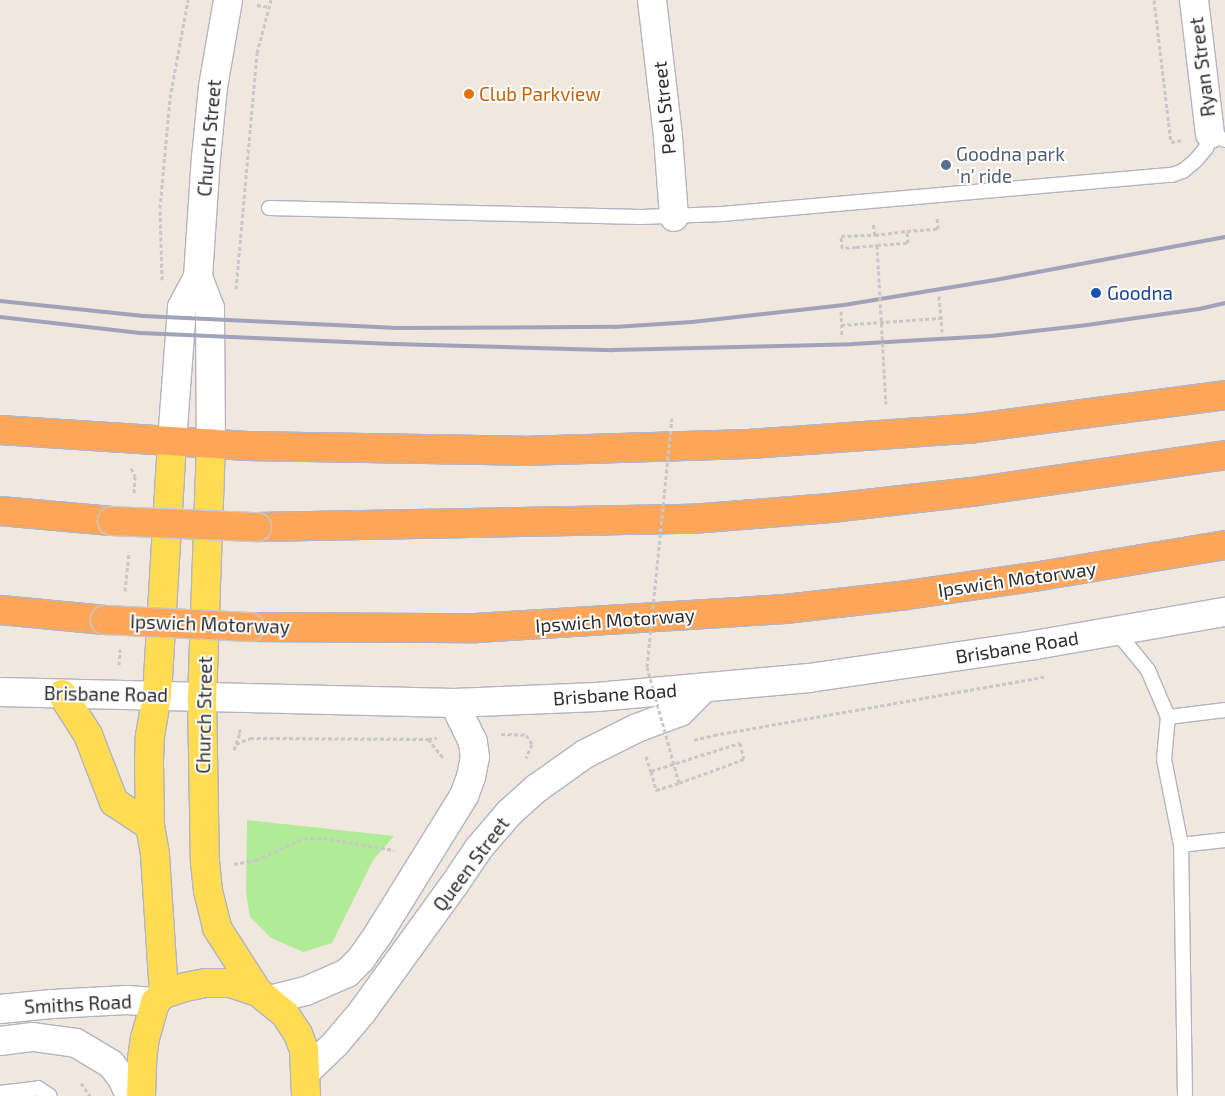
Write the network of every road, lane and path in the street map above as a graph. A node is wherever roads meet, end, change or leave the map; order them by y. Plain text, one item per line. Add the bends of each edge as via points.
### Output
1 (228, 0) edge
2 (271, 0) edge
3 (652, 0) edge
4 (1194, 0) edge
5 (1218, 137) edge
6 (870, 200) junction
7 (269, 208) dead end
8 (674, 217) junction
9 (938, 229) dead end
10 (907, 231) junction
11 (875, 235) junction
12 (877, 245) junction
13 (198, 277) junction
14 (939, 296) dead end
15 (235, 299) dead end
16 (841, 312) dead end
17 (940, 318) junction
18 (881, 322) junction
19 (842, 325) junction
20 (942, 332) dead end
21 (842, 337) dead end
22 (1225, 394) edge
23 (886, 404) dead end
24 (672, 418) dead end
25 (0, 430) edge
26 (172, 441) junction
27 (211, 443) junction
28 (1225, 455) edge
29 (0, 512) edge
30 (1225, 545) edge
31 (0, 610) edge
32 (1225, 612) edge
33 (1116, 631) junction
34 (1056, 674) dead end
35 (703, 688) junction
36 (0, 692) edge
37 (62, 694) junction
38 (156, 695) junction
39 (202, 696) junction
40 (454, 702) junction
41 (1225, 710) edge
42 (1168, 717) junction
43 (688, 742) dead end
44 (671, 747) dead end
45 (663, 750) dead end
46 (232, 752) dead end
47 (654, 752) dead end
48 (646, 755) junction
49 (638, 759) dead end
50 (444, 767) dead end
51 (651, 771) junction
52 (679, 783) junction
53 (150, 826) junction
54 (1225, 840) edge
55 (401, 843) dead end
56 (1181, 844) junction
57 (232, 854) dead end
58 (263, 996) junction
59 (160, 998) junction
60 (0, 1009) edge
61 (0, 1041) edge
62 (306, 1084) edge
63 (0, 1093) edge
64 (50, 1096) edge
65 (130, 1096) edge
66 (141, 1096) edge
67 (1185, 1096) edge

1 - 13 main road, Church Street via 212,96
2 - 15 path via 257,53
3 - 8 main road, Peel Street
4 - 5 main road, Ryan Street
5 - 6 lane via 1183,171 1172,175
6 - 8 lane
6 - 11 path
7 - 8 lane
9 - 10 path
10 - 11 path
10 - 12 path via 908,243
11 - 12 path, bridge via 841,236 842,248
12 - 18 path, bridge
13 - 26 main road, Church Street via 182,307
13 - 27 main road, Church Street via 210,308
14 - 17 path
16 - 19 path
17 - 18 path
17 - 20 path
18 - 19 path
18 - 23 path, bridge
19 - 21 path
22 - 27 highway via 975,428 749,444 419,451
24 - 52 path, bridge via 647,666
25 - 26 highway
26 - 27 highway
26 - 38 main road, Church Street
27 - 39 main road, Church Street
28 - 29 highway, bridge via 972,492 691,519 257,527
30 - 31 highway, Ipswich Motorway, bridge via 1034,577 785,609 476,628 250,627 105,620
32 - 33 main road, Brisbane Road
33 - 35 main road, Brisbane Road via 819,677
33 - 42 lane via 1148,670
34 - 43 path
35 - 40 main road, Brisbane Road via 597,697
35 - 62 main road, Queen Street via 680,712 637,728 585,754 536,788 509,813 479,848 362,1012
36 - 37 main road, Brisbane Road
37 - 38 main road, Brisbane Road
37 - 53 main road via 88,735 114,802
38 - 39 main road, Brisbane Road
38 - 53 main road, Church Street via 150,736
39 - 40 main road, Brisbane Road
39 - 58 main road, Church Street via 208,891 217,928
40 - 58 main road, Queen Street via 473,742 475,757 471,777 464,796 379,932 347,974 306,991
41 - 42 lane
42 - 56 lane via 1164,759
44 - 45 path
46 - 50 path via 236,744 250,738 428,739 445,760
47 - 48 path
48 - 49 path
48 - 51 path
51 - 52 path, bridge via 656,790
51 - 52 path via 740,744 744,758
53 - 59 main road, Church Street via 155,854
54 - 56 lane
55 - 57 path via 395,850 304,838 256,860 233,864
56 - 67 lane
58 - 59 main road via 230,983 206,983
58 - 62 main road via 285,1014 298,1034 304,1050
59 - 60 main road, Smiths Road
59 - 66 main road via 145,1038
61 - 65 main road, Smiths Road via 34,1037 76,1043 111,1064
63 - 64 lane via 38,1088

